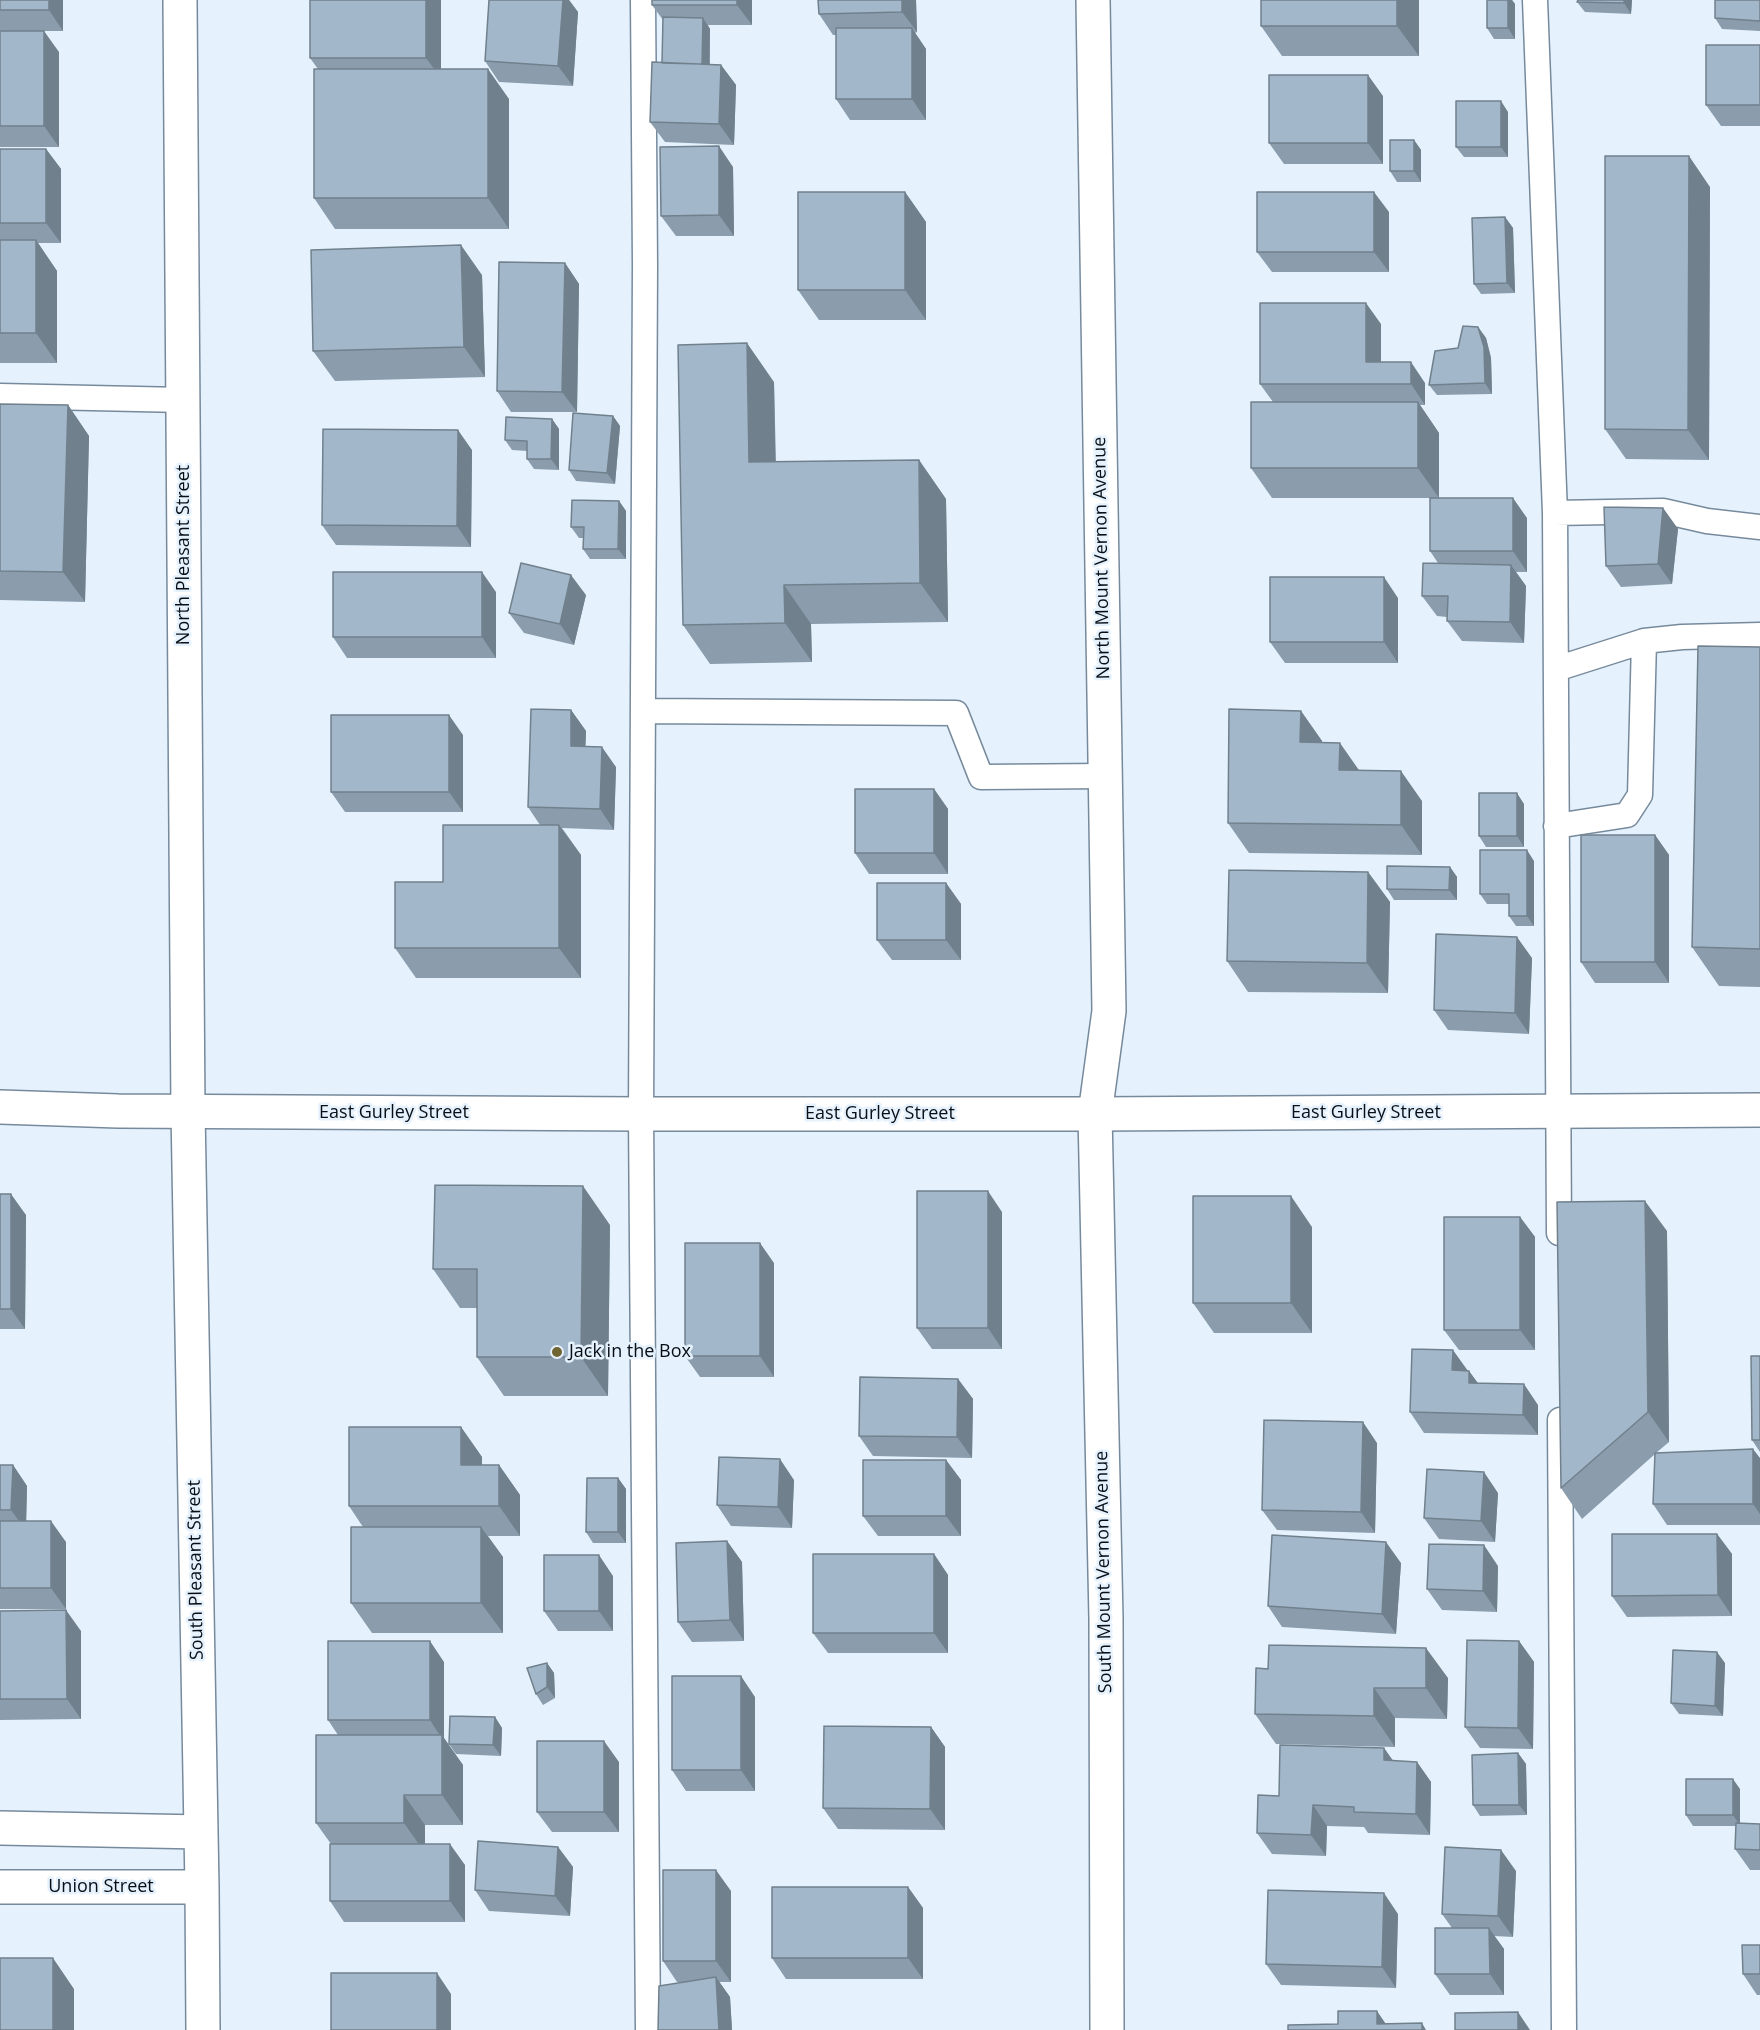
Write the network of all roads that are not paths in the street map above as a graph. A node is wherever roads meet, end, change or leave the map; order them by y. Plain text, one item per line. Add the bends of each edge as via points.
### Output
1 (180, 0) edge
2 (644, 0) edge
3 (1093, 0) edge
4 (1535, 0) edge
5 (0, 396) edge
6 (183, 400) junction
7 (1554, 513) junction
8 (1760, 527) edge
9 (1760, 635) edge
10 (1644, 641) junction
11 (1556, 669) junction
12 (643, 711) junction
13 (1106, 776) junction
14 (1556, 826) junction
15 (0, 1107) edge
16 (1760, 1110) edge
17 (188, 1111) junction
18 (1558, 1111) junction
19 (641, 1114) junction
20 (1095, 1114) junction
21 (1559, 1257) edge
22 (1560, 1400) edge
23 (0, 1828) edge
24 (201, 1832) junction
25 (0, 1887) edge
26 (202, 1887) junction
27 (203, 2030) edge
28 (648, 2030) edge
29 (1107, 2030) edge
30 (1564, 2030) edge

1 - 6 street, North Pleasant Street
2 - 12 lane
3 - 13 street, North Mount Vernon Avenue
4 - 7 lane
5 - 6 lane
6 - 17 street, North Pleasant Street
7 - 8 lane via 1663,511
7 - 11 lane
9 - 10 lane
10 - 11 lane
10 - 14 lane via 1640,795 1627,815
11 - 14 lane
12 - 13 lane via 956,713 981,777
12 - 19 lane
13 - 20 street, North Mount Vernon Avenue via 1109,1011
14 - 18 lane
15 - 17 street, East Gurley Street
16 - 18 street, East Gurley Street
17 - 19 street, East Gurley Street
17 - 24 street, South Pleasant Street
18 - 20 street, East Gurley Street
18 - 21 lane
19 - 20 street, East Gurley Street
19 - 28 lane
20 - 29 street, South Mount Vernon Avenue via 1106,1619
22 - 30 lane
23 - 24 street
24 - 26 street, South Pleasant Street
25 - 26 street, Union Street
26 - 27 street, South Pleasant Street

